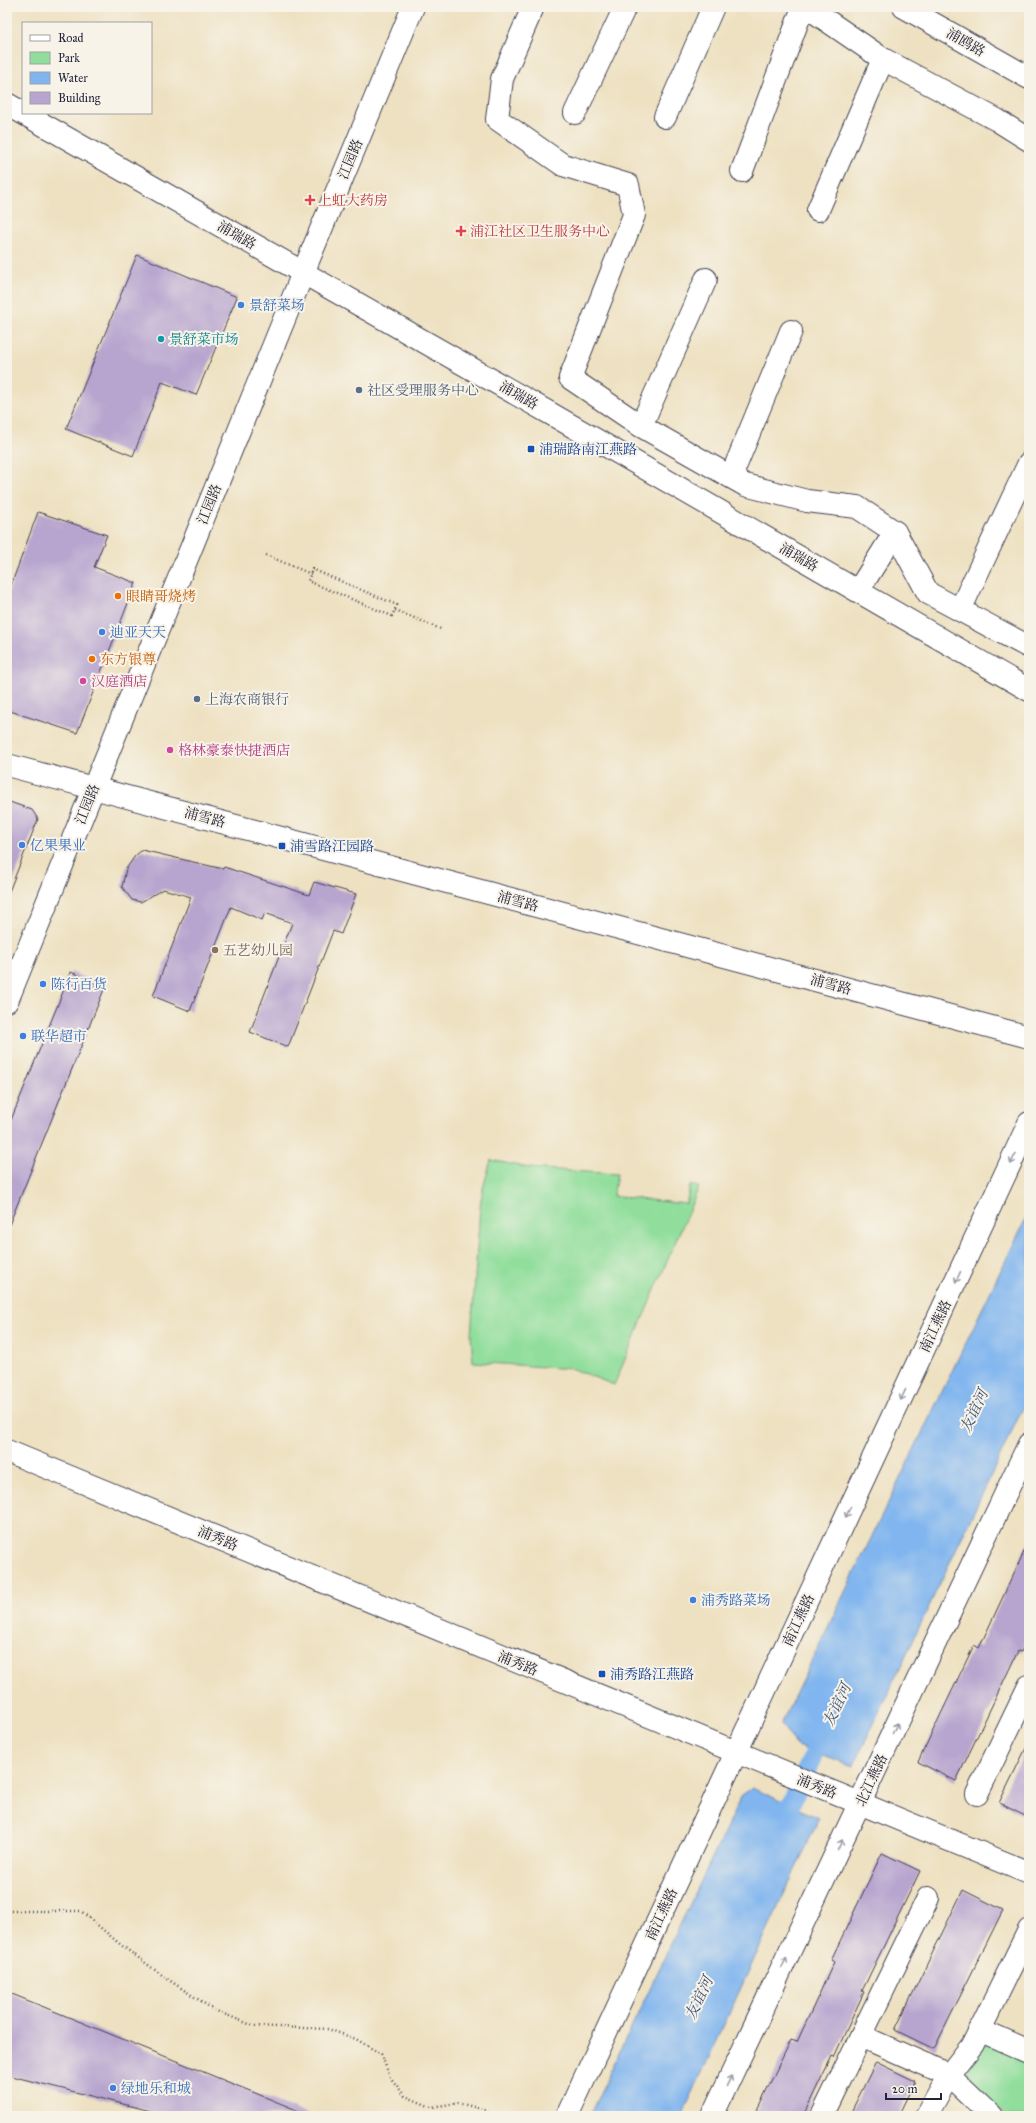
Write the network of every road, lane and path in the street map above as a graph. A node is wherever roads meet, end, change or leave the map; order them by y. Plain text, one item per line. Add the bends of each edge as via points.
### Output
1 (414, 7) edge
2 (532, 7) edge
3 (625, 7) edge
4 (713, 7) edge
5 (803, 7) edge
6 (807, 7) edge
7 (904, 7) edge
8 (883, 59) junction
9 (1029, 78) edge
10 (7, 104) edge
11 (22, 113) edge
12 (25, 114) edge
13 (576, 114) dead end
14 (665, 117) dead end
15 (1029, 140) edge
16 (742, 171) dead end
17 (818, 210) dead end
18 (303, 273) junction
19 (706, 279) dead end
20 (791, 331) dead end
21 (641, 426) junction
22 (1029, 463) edge
23 (731, 477) junction
24 (895, 532) junction
25 (266, 555) dead end
26 (311, 574) junction
27 (858, 591) junction
28 (395, 610) junction
29 (960, 610) junction
30 (443, 630) dead end
31 (1029, 647) edge
32 (1029, 690) edge
33 (7, 764) edge
34 (93, 788) junction
35 (7, 1001) edge
36 (1029, 1037) edge
37 (1029, 1124) edge
38 (1029, 1444) edge
39 (7, 1451) edge
40 (1029, 1686) edge
41 (736, 1753) junction
42 (977, 1794) dead end
43 (860, 1804) junction
44 (1029, 1873) edge
45 (928, 1898) dead end
46 (7, 1911) edge
47 (1029, 1930) edge
48 (980, 2030) junction
49 (862, 2036) junction
50 (1029, 2052) edge
51 (949, 2075) junction
52 (492, 2116) edge
53 (567, 2116) edge
54 (712, 2116) edge
55 (822, 2116) edge
56 (926, 2116) edge
57 (992, 2116) edge

1 - 18 street, 江园路
2 - 21 street via 502,79 497,119 563,164 628,185 634,215 570,378
3 - 13 street
4 - 14 street
5 - 16 street
6 - 8 street
7 - 9 street, 浦鸥路
8 - 15 street
8 - 17 street
10 - 11 street, 浦瑞路
12 - 18 street, 浦瑞路
18 - 27 street, 浦瑞路
18 - 34 street, 江园路
19 - 21 street
20 - 23 street
21 - 23 street
22 - 29 street
23 - 24 street via 745,485 807,501 857,507
24 - 27 street
24 - 29 street via 928,593
25 - 26 path
26 - 28 path via 312,569 397,605
26 - 28 path via 308,581 392,616
27 - 32 street, 浦瑞路
28 - 30 path
29 - 31 street
33 - 34 street, 浦雪路
34 - 35 street, 江园路
34 - 36 street, 浦雪路
37 -> 41 street, 南江燕路
43 -> 38 street, 北江燕路
39 - 41 street, 浦秀路
40 - 42 street
41 - 43 street, 浦秀路
41 - 53 street, 南江燕路
43 - 44 street, 浦秀路
54 -> 43 street, 北江燕路
45 - 49 street
46 - 52 path via 81,1911 128,1950 214,2010 254,2026 328,2029 356,2039 381,2054 390,2077 405,2096 431,2107 458,2103 486,2110
47 - 48 street
48 - 50 street
48 - 51 street via 964,2057
49 - 51 street
49 - 55 street
51 - 56 street
51 - 57 street

